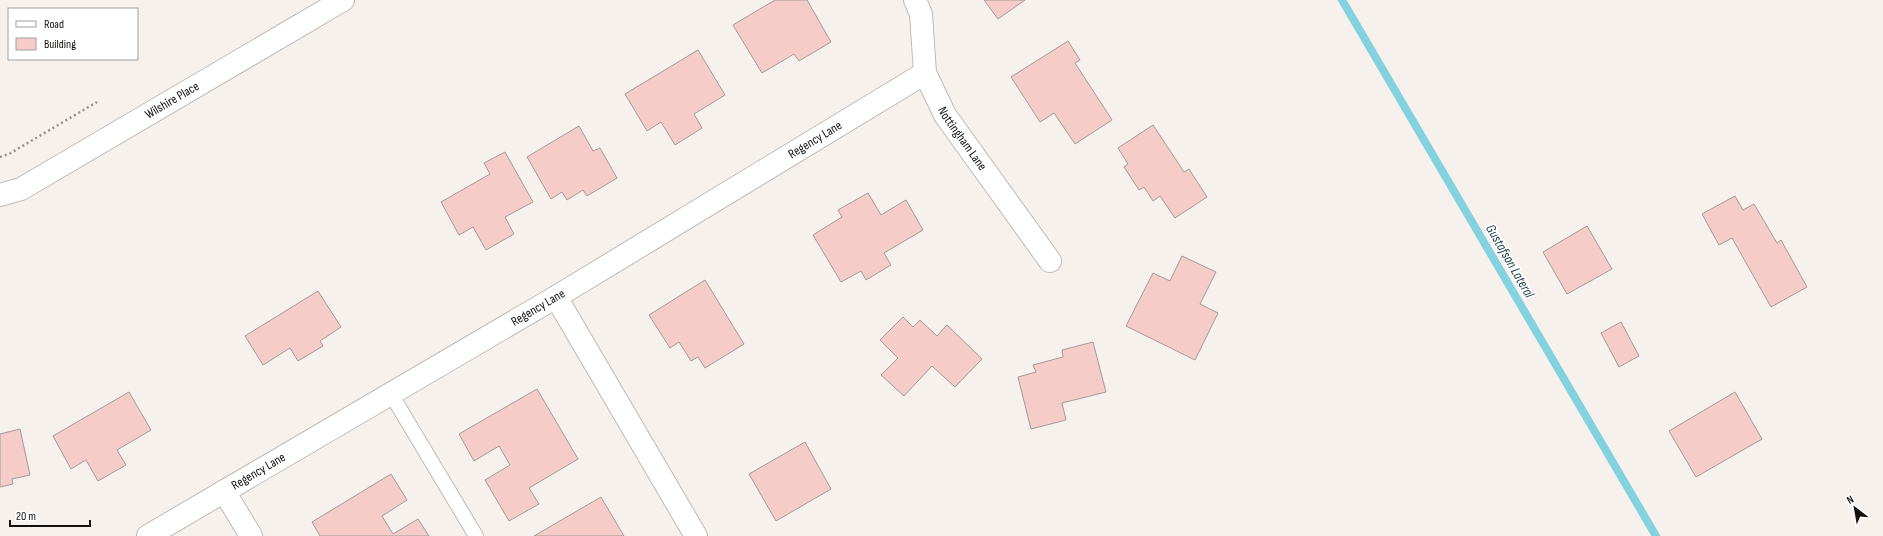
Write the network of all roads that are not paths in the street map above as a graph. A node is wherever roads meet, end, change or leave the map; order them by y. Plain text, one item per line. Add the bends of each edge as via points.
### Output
1 (343, 0) edge
2 (915, 0) edge
3 (925, 73) junction
4 (0, 195) edge
5 (1050, 261) dead end
6 (556, 297) junction
7 (391, 394) junction
8 (224, 491) junction
9 (148, 536) edge
10 (251, 536) edge
11 (476, 536) edge
12 (696, 536) edge

1 - 4 street, Wilshire Place via 21,189
2 - 3 street, Nottingham Lane via 921,14
3 - 5 street, Nottingham Lane via 945,115
3 - 6 street, Regency Lane
6 - 7 street, Regency Lane
6 - 12 street
7 - 8 street, Regency Lane
7 - 11 lane
8 - 9 street, Regency Lane
8 - 10 street

